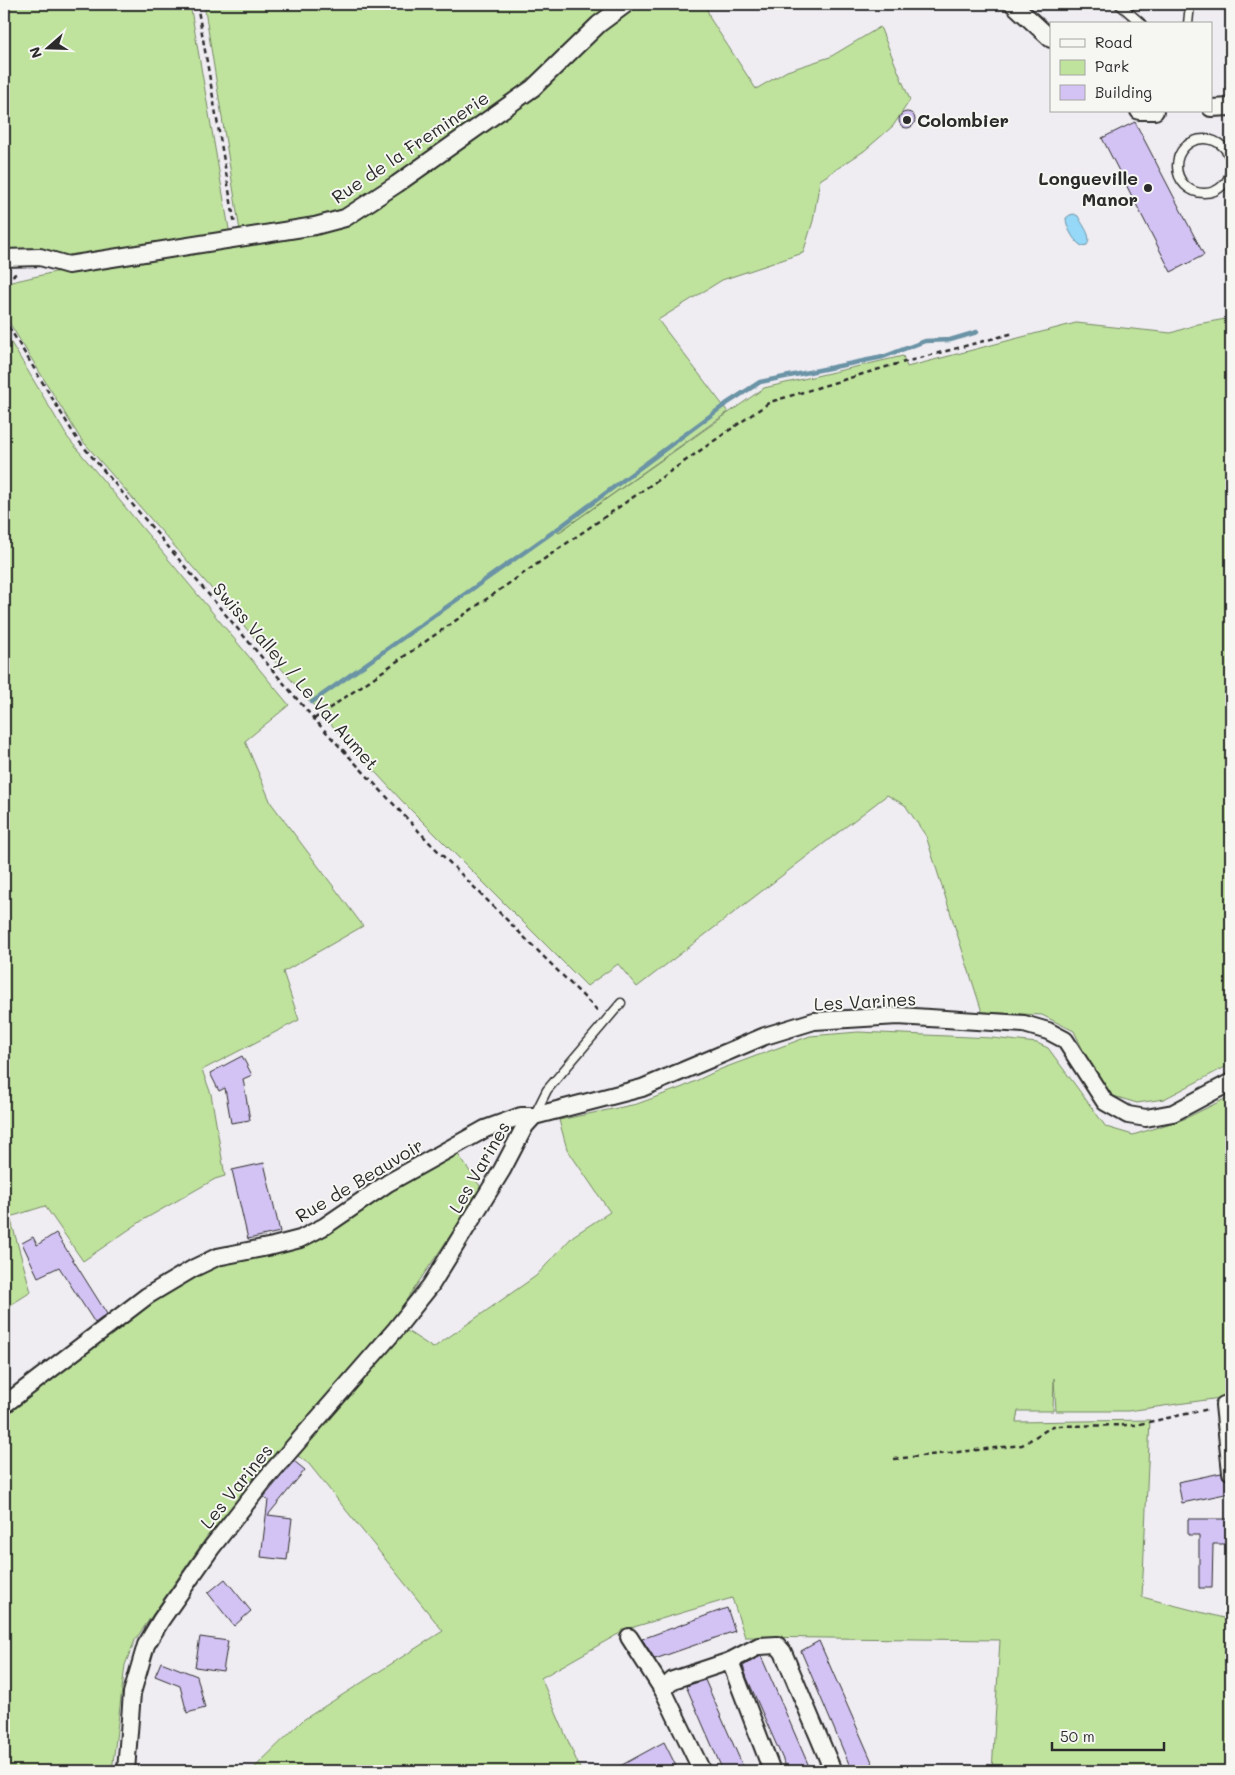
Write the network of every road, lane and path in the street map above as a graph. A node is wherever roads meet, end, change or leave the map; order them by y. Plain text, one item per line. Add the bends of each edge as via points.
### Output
1 (197, 4) edge
2 (626, 4) edge
3 (1012, 4) edge
4 (1119, 4) edge
5 (1190, 4) edge
6 (1140, 22) edge
7 (1188, 22) edge
8 (1050, 38) edge
9 (1231, 107) edge
10 (1212, 108) edge
11 (1196, 192) joint
12 (238, 238) junction
13 (4, 258) edge
14 (4, 319) edge
15 (1014, 333) dead end
16 (314, 719) junction
17 (621, 1003) dead end
18 (606, 1019) junction
19 (1231, 1082) edge
20 (534, 1116) junction
21 (1228, 1404) edge
22 (4, 1405) edge
23 (894, 1459) dead end
24 (1231, 1472) edge
25 (630, 1637) dead end
26 (730, 1661) junction
27 (663, 1690) junction
28 (126, 1771) edge
29 (702, 1771) edge
30 (772, 1771) edge
31 (832, 1771) edge

1 - 12 path
2 - 12 street, Rue de la Freminerie via 599,24 533,88 345,218
3 - 8 street
4 - 6 lane
5 - 7 lane
9 - 10 street
11 - 11 lane via 1184,185 1179,177 1178,155 1191,141 1215,140 1228,153 1231,162 1228,177 1215,191
12 - 13 street, Rue de la Freminerie via 68,265 40,256
14 - 16 path, Swiss Valley / Le Val Aumet via 76,439
15 - 16 path via 770,402
16 - 18 path, Swiss Valley / Le Val Aumet via 428,841
17 - 18 lane
18 - 20 lane via 546,1090
19 - 20 street, Les Varines via 1173,1113 1146,1118 1128,1115 1106,1102 1064,1040 1048,1031 1024,1024 898,1016 814,1021 765,1036 642,1088
20 - 22 street, Rue de Beauvoir via 521,1116 477,1134 388,1183 300,1239 217,1257 194,1268 147,1296
20 - 28 street, Les Varines via 431,1285 262,1483 161,1620 146,1645 132,1694
21 - 23 path via 1135,1425 1054,1426 1022,1445
21 - 24 street
25 - 27 street
26 - 27 street via 673,1680
26 - 30 street
26 - 31 street via 759,1646 778,1645
27 - 29 street

